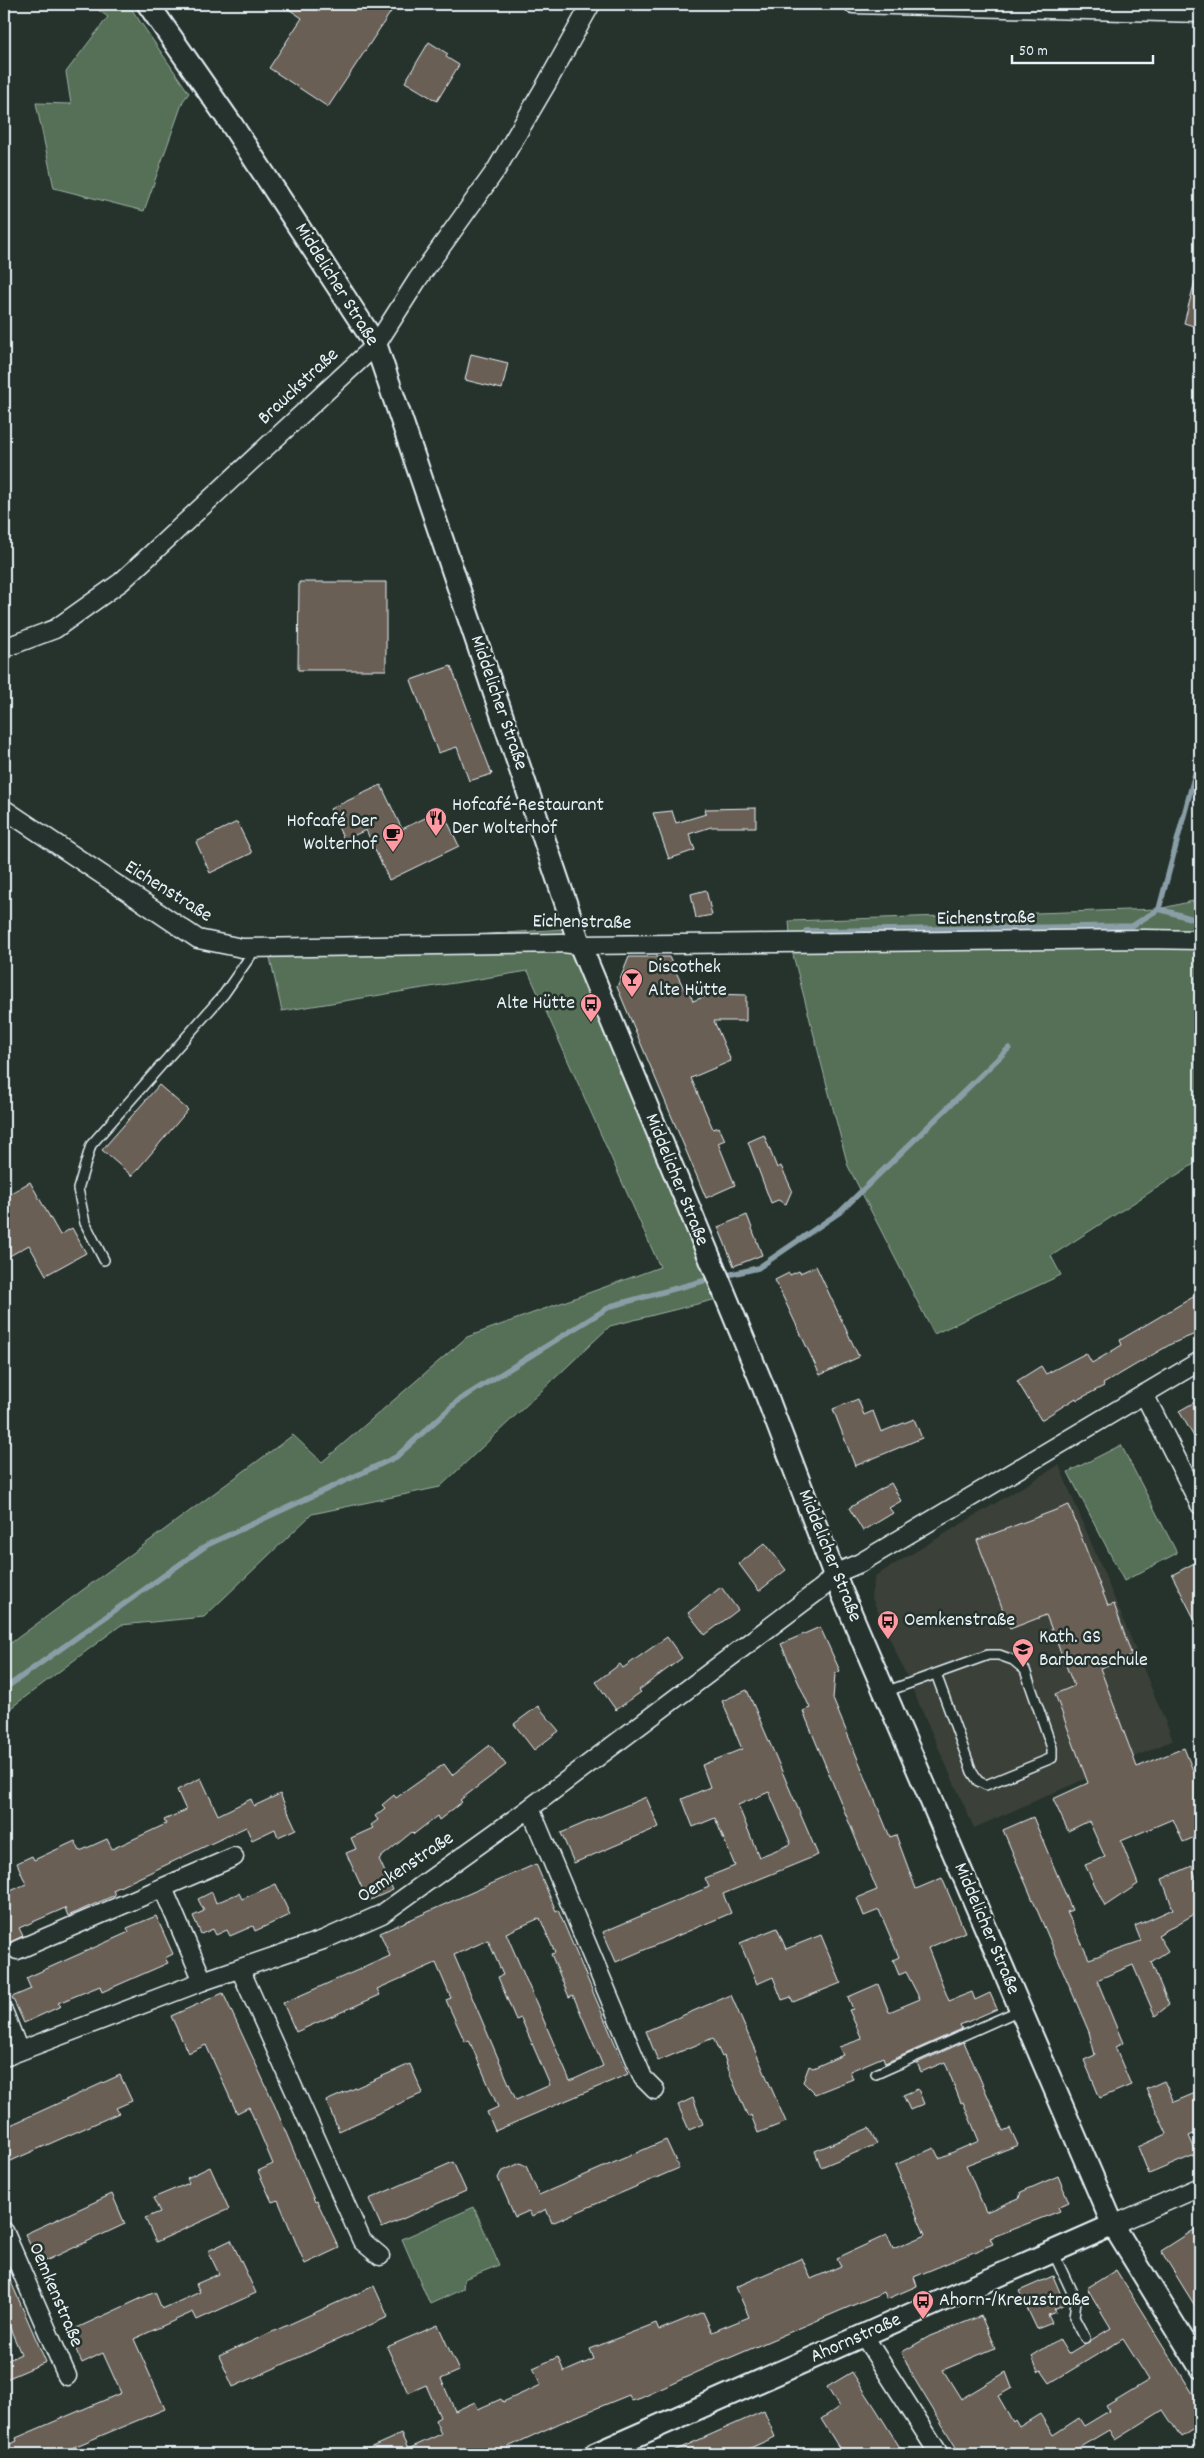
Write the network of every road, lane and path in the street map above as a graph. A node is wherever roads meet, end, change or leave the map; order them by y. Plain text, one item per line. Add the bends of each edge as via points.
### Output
1 (148, 4) edge
2 (591, 4) edge
3 (853, 4) edge
4 (1200, 12) edge
5 (376, 345) junction
6 (4, 648) edge
7 (4, 809) edge
8 (1200, 940) edge
9 (580, 945) junction
10 (256, 948) junction
11 (104, 1260) dead end
12 (1200, 1361) edge
13 (1144, 1394) junction
14 (1200, 1505) edge
15 (834, 1574) junction
16 (936, 1674) junction
17 (885, 1692) junction
18 (530, 1808) junction
19 (234, 1857) dead end
20 (163, 1888) junction
21 (17, 1950) dead end
22 (240, 1969) junction
23 (203, 1981) junction
24 (1021, 2010) junction
25 (4, 2013) edge
26 (11, 2054) edge
27 (876, 2074) dead end
28 (656, 2090) dead end
29 (1200, 2187) edge
30 (1113, 2226) junction
31 (4, 2231) edge
32 (1053, 2251) junction
33 (380, 2256) dead end
34 (864, 2336) junction
35 (1085, 2338) dead end
36 (1200, 2367) edge
37 (67, 2376) dead end
38 (595, 2454) edge
39 (939, 2454) edge

1 - 5 street, Middelicher Straße via 232,125
2 - 5 street, Brauckstraße via 496,170 418,279
3 - 4 street
5 - 6 street, Brauckstraße via 121,582 55,629
5 - 9 street, Middelicher Straße
7 - 10 street, Eichenstraße via 198,939
8 - 9 street, Eichenstraße
9 - 10 street, Eichenstraße
9 - 15 street, Middelicher Straße via 763,1386
10 - 11 lane via 224,994 91,1145 78,1189 85,1223
12 - 13 street, Oemkenstraße
13 - 14 street
13 - 15 street, Oemkenstraße via 869,1558
15 - 17 street, Middelicher Straße
15 - 18 street, Oemkenstraße via 823,1587
16 - 16 lane via 988,1655 1014,1660 1025,1670 1052,1748 1052,1758 986,1785 978,1781
16 - 17 lane
17 - 24 street, Middelicher Straße
18 - 22 street, Oemkenstraße via 382,1914 323,1940
18 - 28 street via 642,2074
19 - 20 street
20 - 21 street
20 - 23 street
22 - 23 street, Oemkenstraße
22 - 33 street via 362,2241
23 - 26 street, Oemkenstraße
24 - 27 lane
24 - 30 street, Middelicher Straße
25 - 26 street, Oemkenstraße
29 - 30 street, Ahornstraße
30 - 32 street, Ahornstraße
30 - 36 street, Middelicher Straße
31 - 37 street, Oemkenstraße
32 - 34 street, Ahornstraße
32 - 35 lane via 1076,2301 1074,2317
34 - 38 street, Ahornstraße
34 - 39 street

